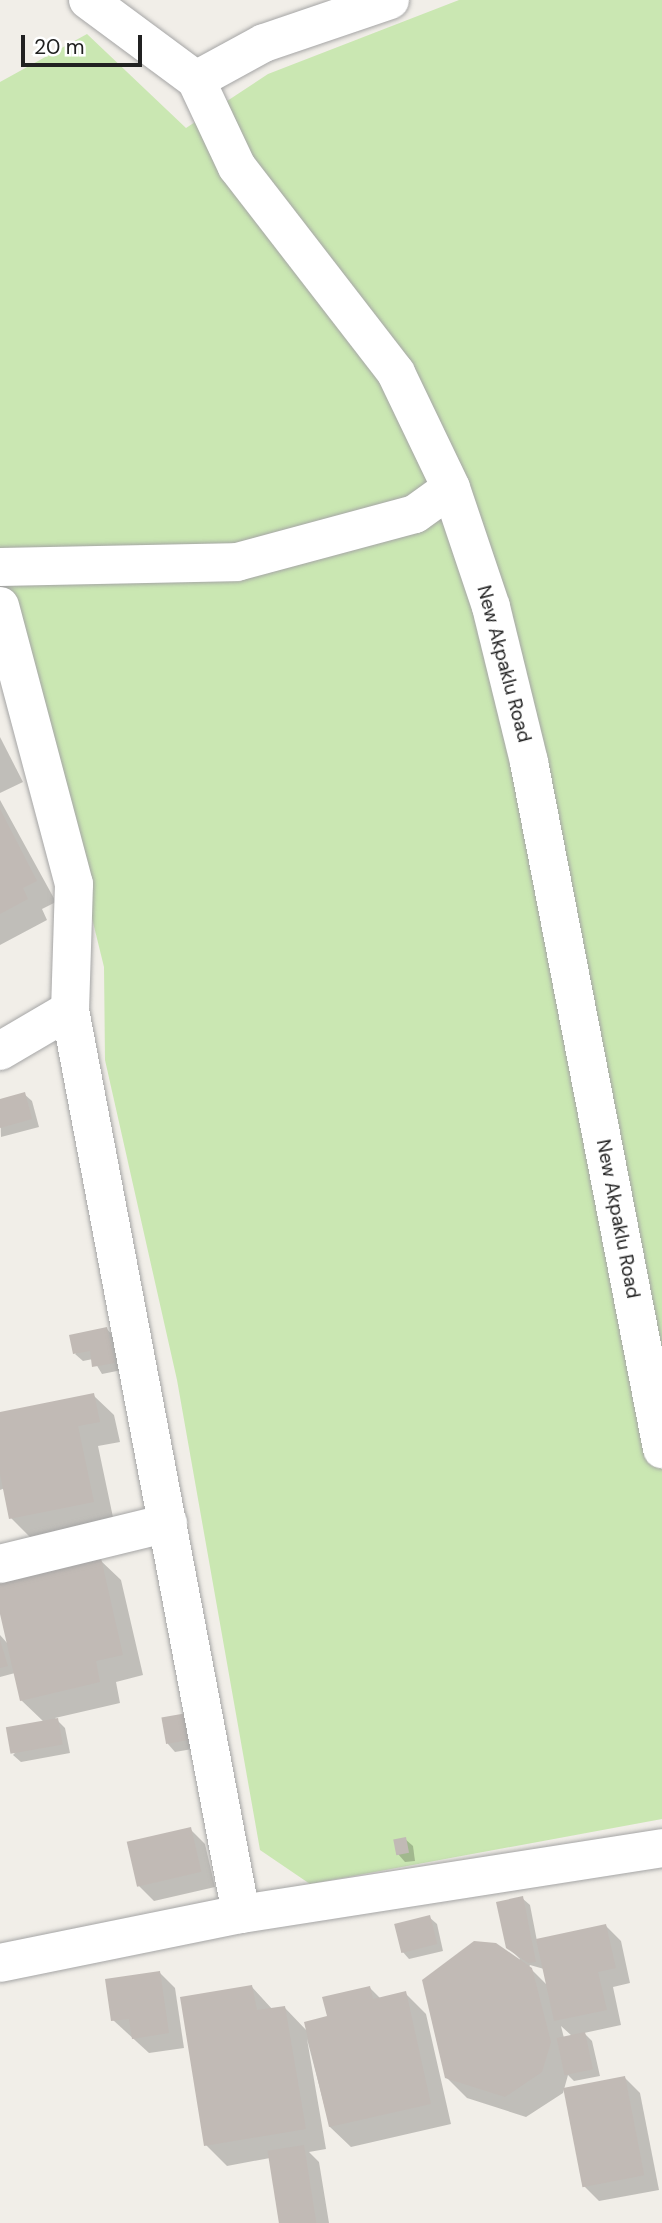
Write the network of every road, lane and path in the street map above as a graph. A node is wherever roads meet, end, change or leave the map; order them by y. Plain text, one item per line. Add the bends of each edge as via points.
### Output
1 (88, 0) edge
2 (390, 0) edge
3 (196, 80) junction
4 (451, 488) junction
5 (0, 567) edge
6 (0, 606) edge
7 (70, 1010) junction
8 (0, 1051) edge
9 (662, 1449) edge
10 (168, 1523) junction
11 (0, 1564) edge
12 (662, 1848) edge
13 (242, 1913) junction
14 (0, 1963) edge

1 - 3 street, New Akpaklu Road
2 - 3 street via 264,43
3 - 4 street, New Akpaklu Road via 237,167 396,373
4 - 5 street via 415,514 237,562
4 - 9 street, New Akpaklu Road via 491,607 529,762
6 - 7 street via 74,884
7 - 8 street
7 - 10 street
10 - 11 street
10 - 13 street
12 - 13 street
13 - 14 street

